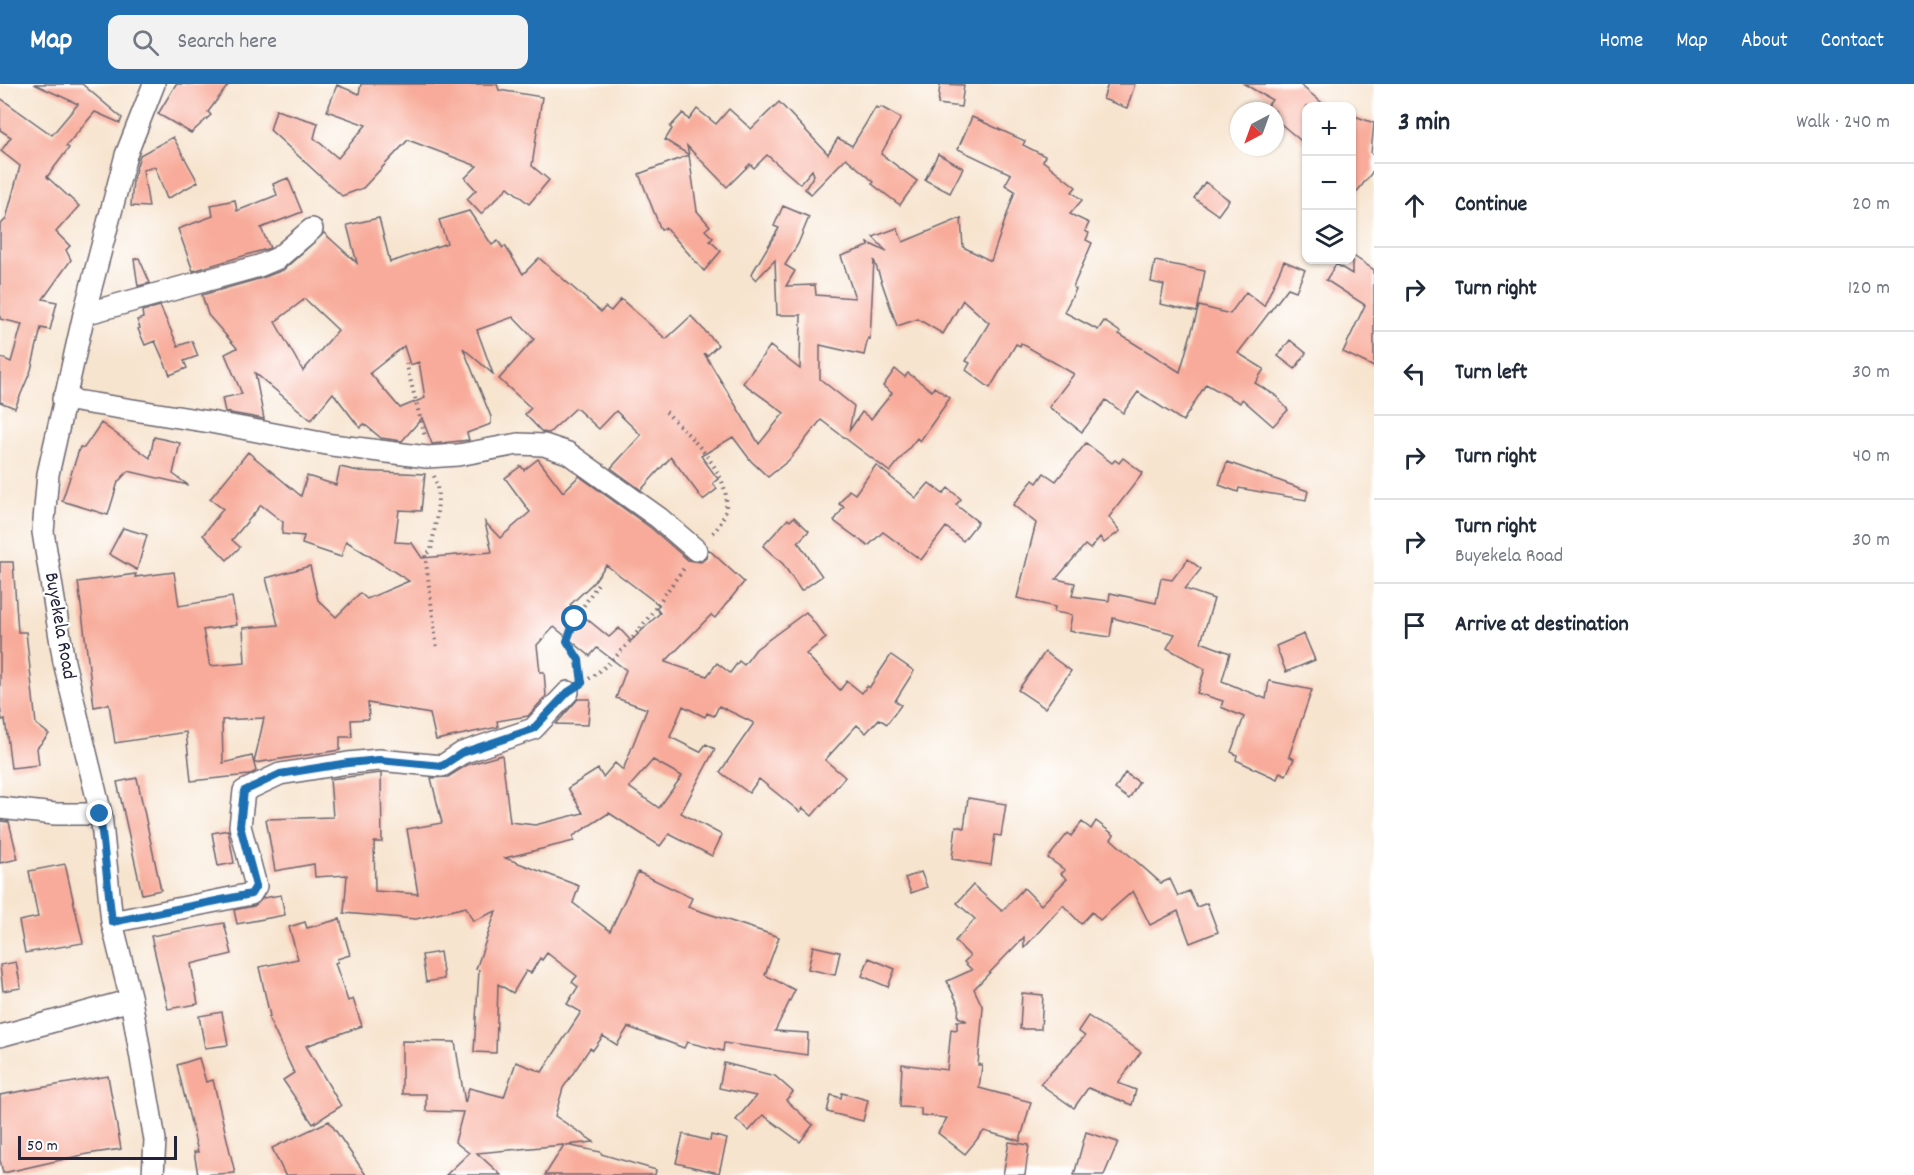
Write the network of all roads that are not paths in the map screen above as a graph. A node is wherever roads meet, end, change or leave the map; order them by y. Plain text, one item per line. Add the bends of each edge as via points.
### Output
1 (154, 84) edge
2 (312, 229) dead end
3 (84, 314) junction
4 (63, 399) junction
5 (696, 550) road end
6 (575, 687) road end
7 (0, 808) edge
8 (100, 814) junction
9 (112, 922) junction
10 (131, 1000) junction
11 (0, 1036) edge
12 (153, 1175) edge

1 - 3 street, Buyekela Road via 126,155
2 - 3 street via 278,258 259,266
3 - 4 street, Buyekela Road
4 - 5 street via 332,445 427,457 518,444 544,445 568,453 659,518
4 - 8 street, Buyekela Road via 48,474 43,532 64,662
6 - 9 street via 533,729 462,753 442,766 379,760 348,763 280,774 244,791 240,826 256,886 251,894
7 - 8 street
8 - 9 street, Buyekela Road
9 - 10 street, Buyekela Road
10 - 11 street
10 - 12 street, Buyekela Road via 155,1140

